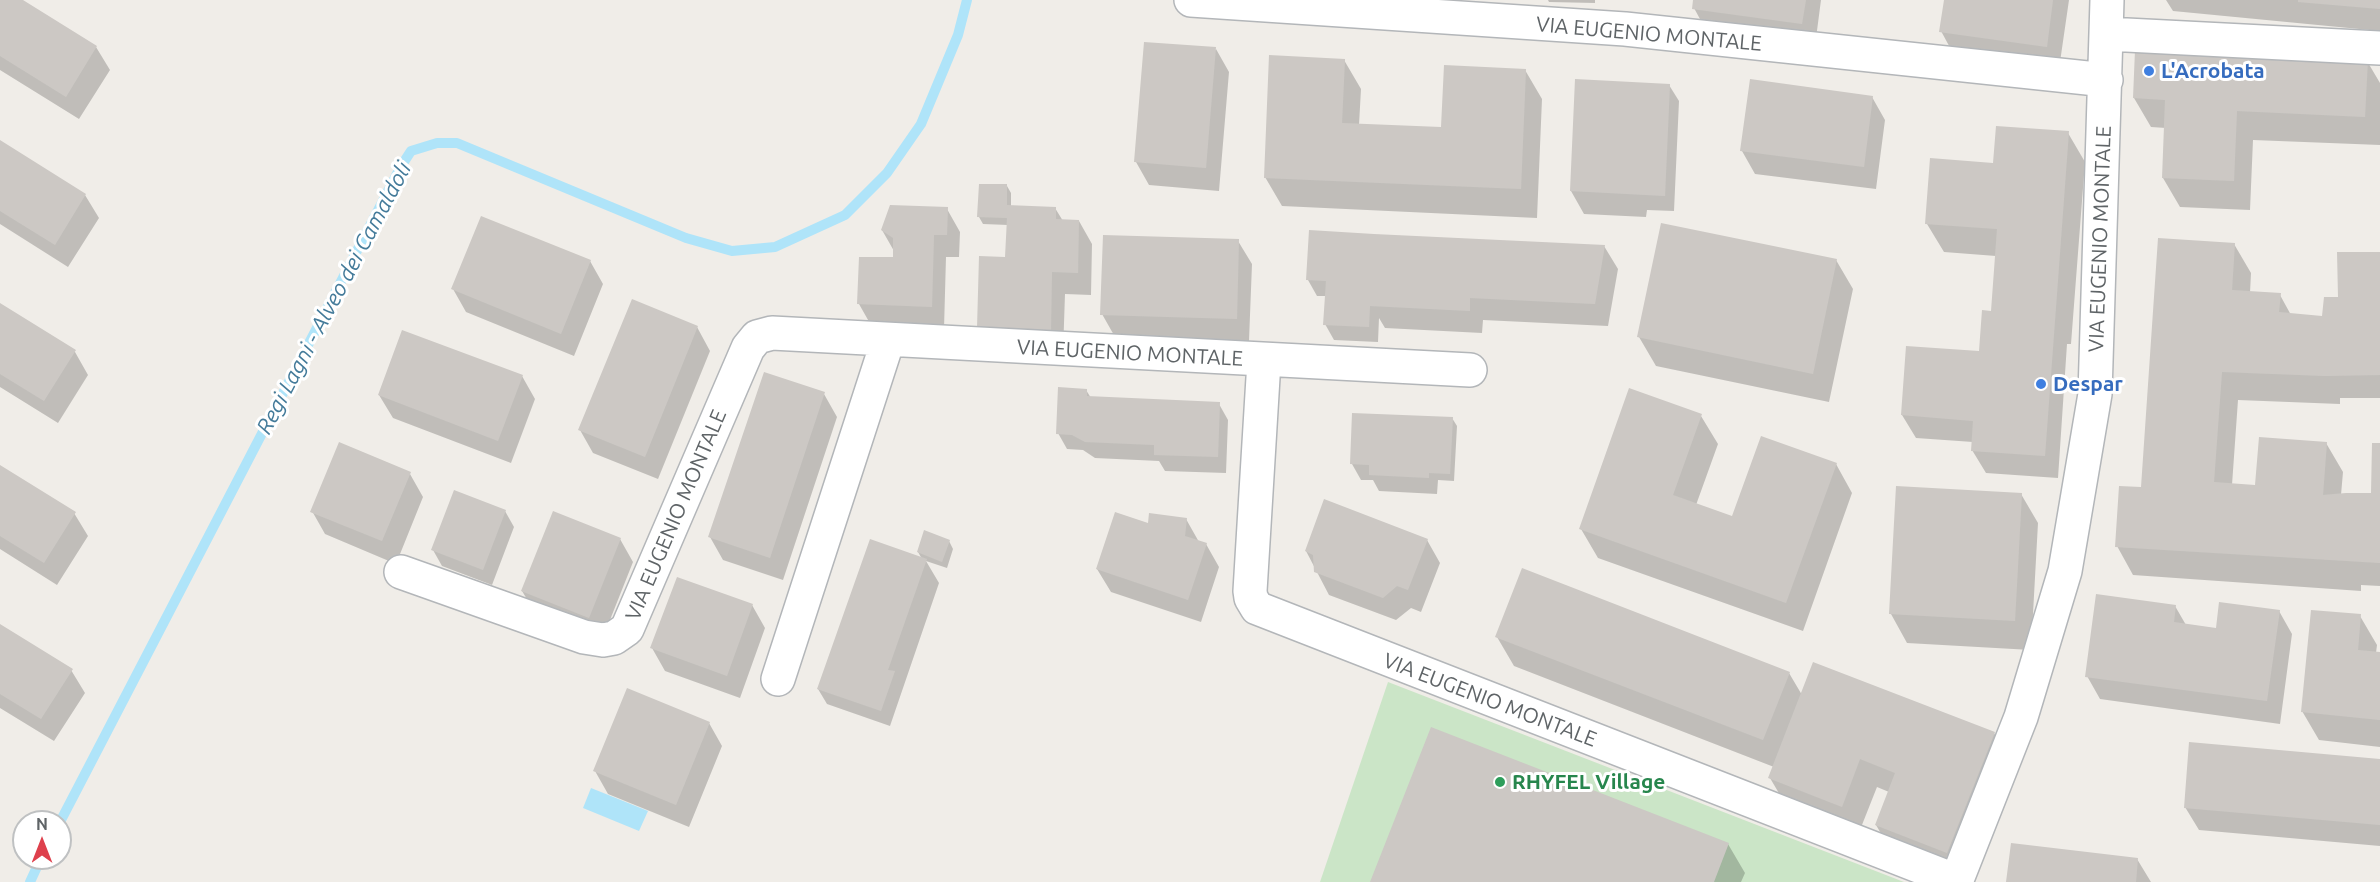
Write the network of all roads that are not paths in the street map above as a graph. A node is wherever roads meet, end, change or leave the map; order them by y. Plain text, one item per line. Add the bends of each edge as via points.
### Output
1 (1191, 0) edge
2 (2107, 0) edge
3 (2107, 34) junction
4 (2380, 48) edge
5 (2106, 80) junction
6 (888, 340) junction
7 (1264, 361) junction
8 (1470, 370) dead end
9 (401, 573) dead end
10 (778, 679) dead end
11 (1956, 881) edge

1 - 5 street, VIA EUGENIO MONTALE via 1625,29
2 - 3 street, VIA EUGENIO MONTALE
3 - 4 street
3 - 5 street, VIA EUGENIO MONTALE
5 - 11 street, VIA EUGENIO MONTALE via 2095,394 2065,571 2021,717
6 - 7 street, VIA EUGENIO MONTALE
6 - 9 street, VIA EUGENIO MONTALE via 772,333 757,337 748,348 627,629 614,638 585,637
6 - 10 street
7 - 8 street, VIA EUGENIO MONTALE
7 - 11 street, VIA EUGENIO MONTALE via 1250,591 1257,608

